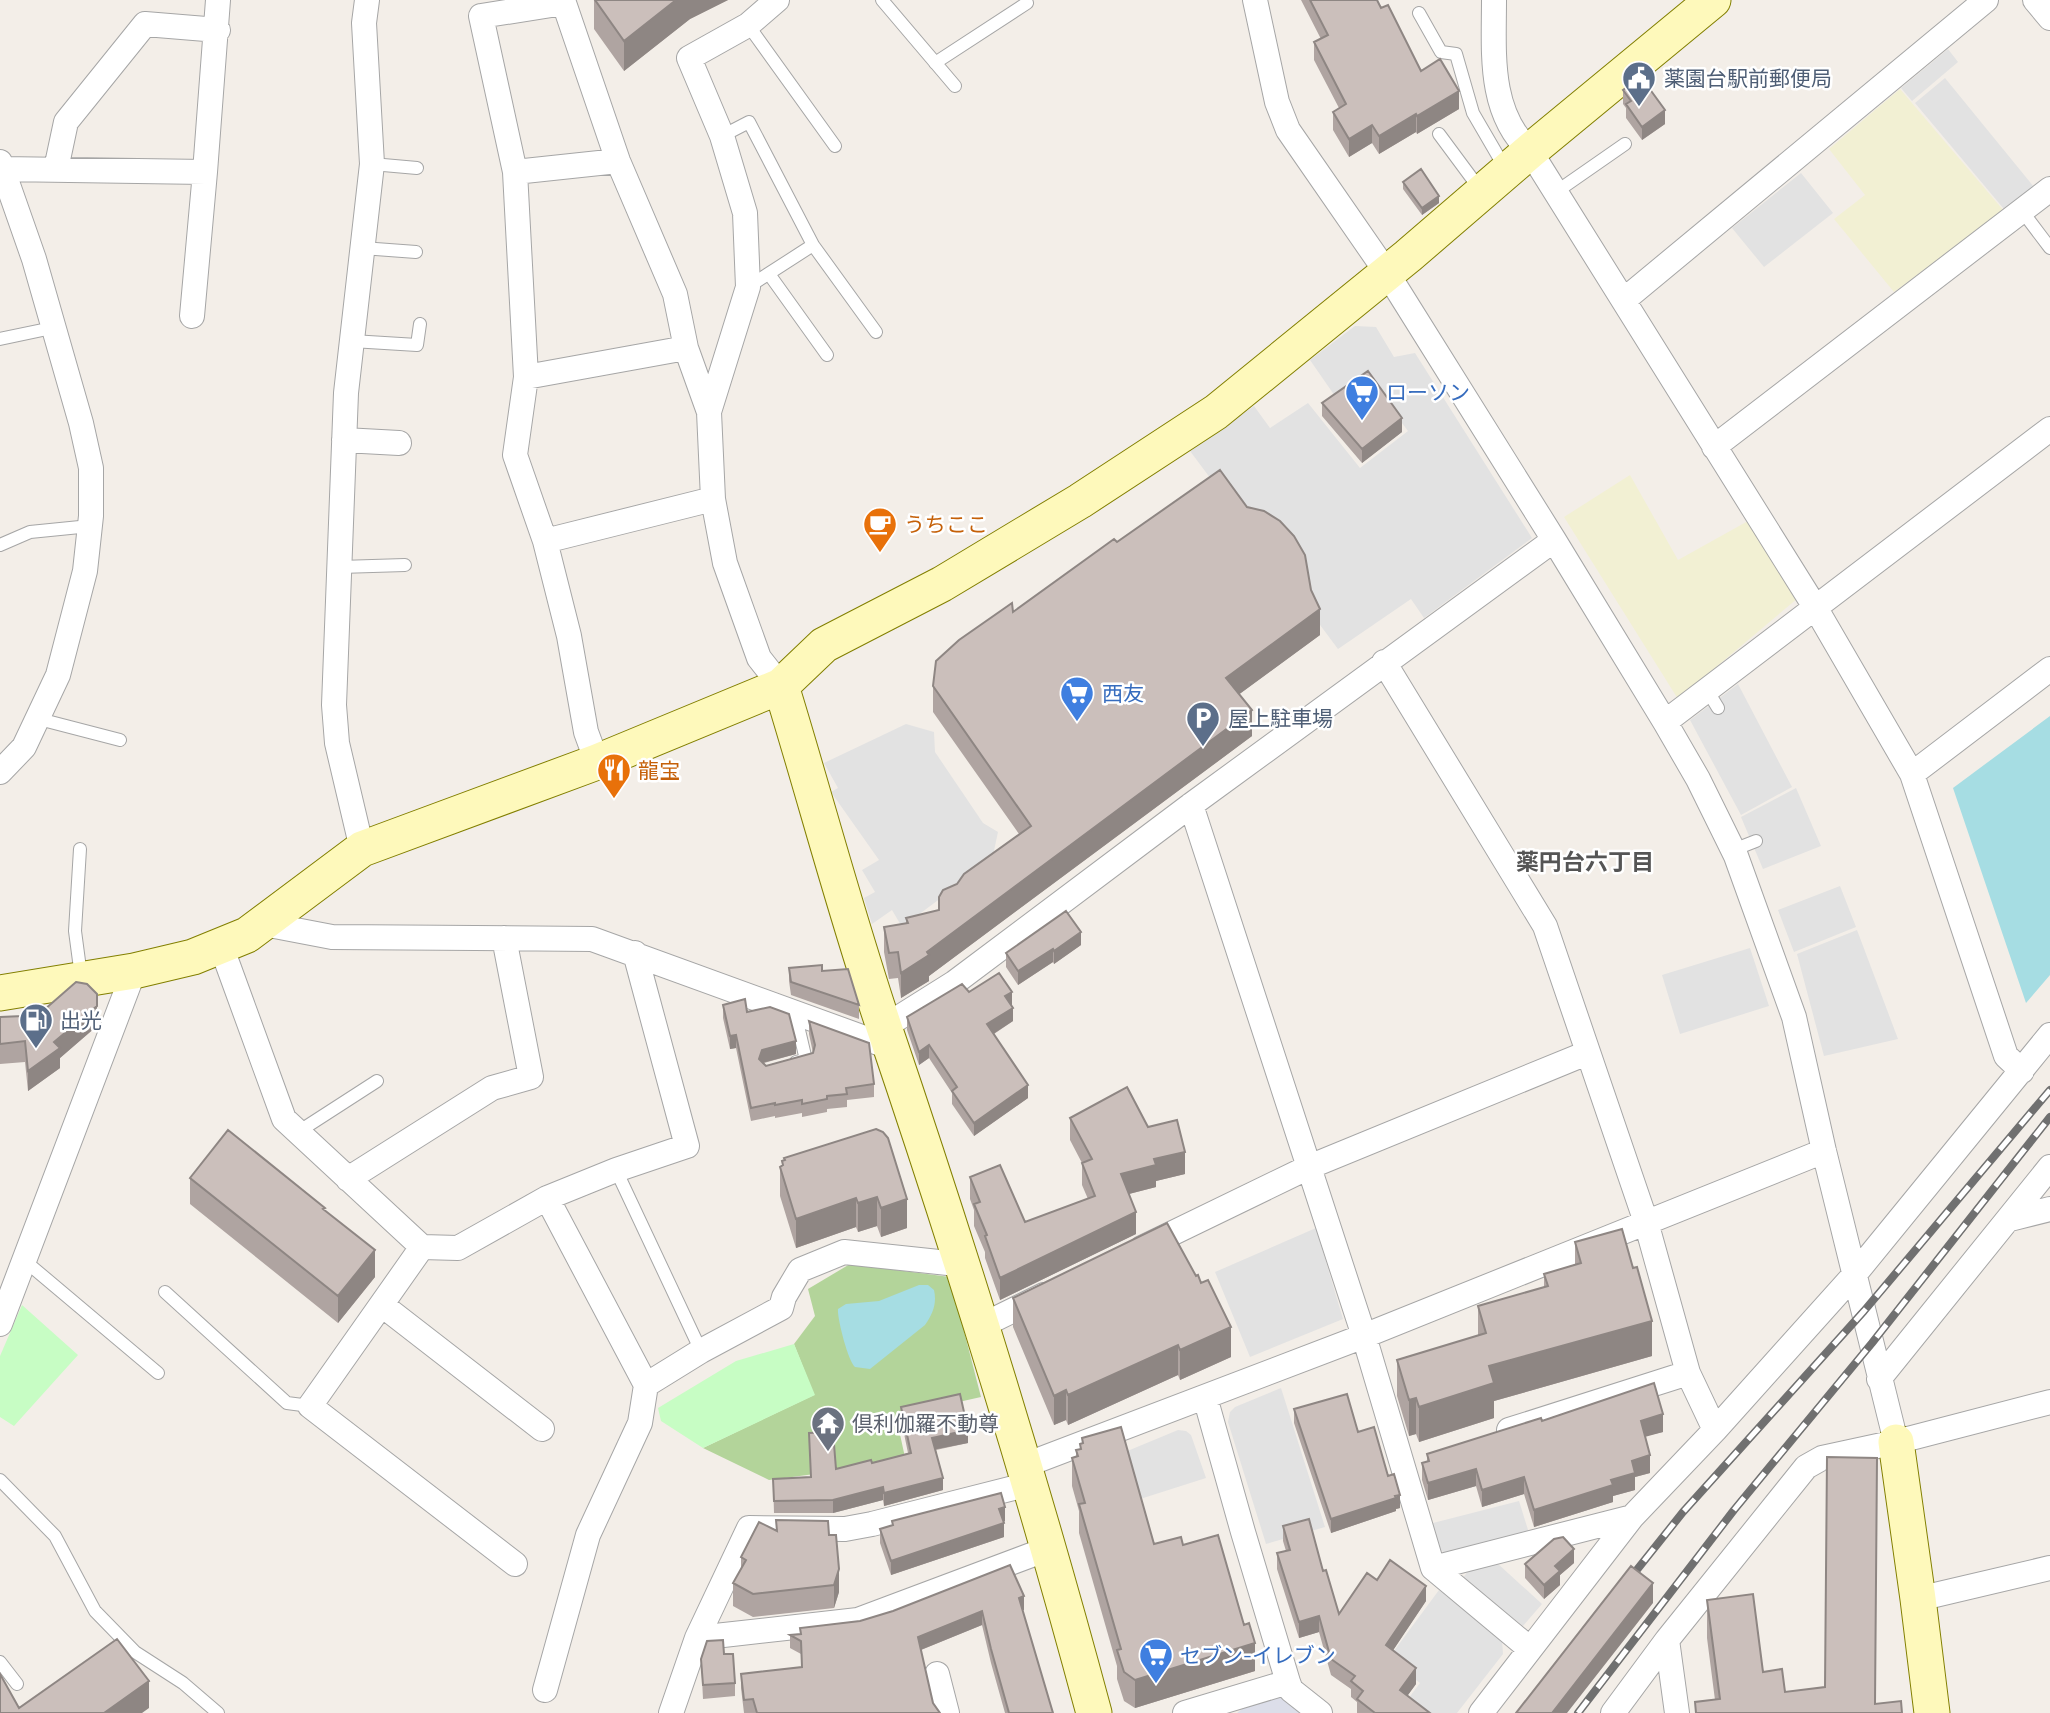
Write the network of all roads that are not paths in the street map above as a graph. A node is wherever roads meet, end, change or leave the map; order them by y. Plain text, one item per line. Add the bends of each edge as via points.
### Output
1 (218, 0) edge
2 (367, 0) edge
3 (777, 0) edge
4 (882, 0) edge
5 (1255, 0) edge
6 (1494, 0) edge
7 (1711, 0) edge
8 (1986, 0) edge
9 (1027, 3) dead end
10 (1419, 13) dead end
11 (748, 25) junction
12 (218, 30) junction
13 (936, 64) junction
14 (955, 86) dead end
15 (1439, 134) dead end
16 (722, 136) junction
17 (1625, 145) dead end
18 (835, 146) dead end
19 (618, 161) junction
20 (372, 164) junction
21 (1, 165) edge
22 (417, 168) dead end
23 (56, 169) junction
24 (1506, 171) junction
25 (205, 172) junction
26 (515, 172) junction
27 (2050, 189) edge
28 (1556, 192) junction
29 (2022, 211) junction
30 (813, 245) junction
31 (362, 248) junction
32 (2050, 248) edge
33 (416, 252) dead end
34 (1387, 273) junction
35 (769, 274) junction
36 (748, 287) junction
37 (1624, 300) junction
38 (192, 316) dead end
39 (420, 324) dead end
40 (52, 328) junction
41 (876, 332) dead end
42 (0, 339) edge
43 (352, 341) junction
44 (686, 348) junction
45 (827, 355) dead end
46 (526, 377) junction
47 (709, 412) junction
48 (2050, 429) edge
49 (344, 440) junction
50 (399, 443) dead end
51 (1714, 447) junction
52 (713, 499) junction
53 (90, 526) junction
54 (1554, 540) junction
55 (545, 541) junction
56 (0, 545) edge
57 (405, 565) dead end
58 (340, 567) junction
59 (1815, 607) junction
60 (1384, 662) junction
61 (2050, 669) edge
62 (781, 686) junction
63 (38, 719) junction
64 (1665, 722) junction
65 (120, 740) dead end
66 (597, 762) junction
67 (0, 772) edge
68 (1912, 774) junction
69 (1191, 805) junction
70 (1756, 841) dead end
71 (80, 849) dead end
72 (362, 849) junction
73 (1733, 850) junction
74 (264, 925) junction
75 (504, 938) junction
76 (221, 946) junction
77 (635, 953) junction
78 (134, 971) junction
79 (81, 980) junction
80 (0, 993) edge
81 (795, 1013) junction
82 (2050, 1035) edge
83 (888, 1038) junction
84 (1587, 1053) junction
85 (781, 1066) edge
86 (2022, 1071) junction
87 (377, 1082) dead end
88 (298, 1132) junction
89 (1824, 1151) junction
90 (1309, 1167) junction
91 (2050, 1167) edge
92 (616, 1170) junction
93 (348, 1179) junction
94 (547, 1198) junction
95 (2050, 1209) edge
96 (2010, 1219) junction
97 (1646, 1222) junction
98 (422, 1247) junction
99 (1121, 1258) edge
100 (962, 1260) junction
101 (25, 1261) junction
102 (1855, 1274) junction
103 (1070, 1283) edge
104 (165, 1293) dead end
105 (382, 1305) junction
106 (0, 1324) edge
107 (981, 1326) junction
108 (1364, 1336) junction
109 (701, 1351) junction
110 (158, 1373) dead end
111 (1688, 1373) junction
112 (1879, 1379) junction
113 (646, 1385) junction
114 (1205, 1397) junction
115 (2050, 1402) edge
116 (310, 1406) junction
117 (542, 1429) dead end
118 (1715, 1430) junction
119 (1493, 1434) edge
120 (1896, 1442) junction
121 (1428, 1455) edge
122 (1402, 1463) junction
123 (1026, 1475) junction
124 (0, 1480) edge
125 (1632, 1517) junction
126 (1050, 1548) junction
127 (515, 1564) dead end
128 (1433, 1568) junction
129 (2050, 1568) edge
130 (1918, 1599) junction
131 (697, 1638) junction
132 (1667, 1640) junction
133 (1530, 1649) junction
134 (0, 1662) edge
135 (937, 1674) dead end
136 (1288, 1682) junction
137 (17, 1684) dead end
138 (545, 1689) dead end
139 (218, 1713) edge
140 (671, 1713) edge
141 (947, 1713) edge
142 (1094, 1713) edge
143 (1185, 1713) edge
144 (1320, 1713) edge
145 (1481, 1713) edge
146 (1613, 1713) edge
147 (1677, 1713) edge
148 (1932, 1713) edge

1 - 12 street
2 - 20 street via 364,23
3 - 11 street
4 - 13 lane
5 - 34 street via 1277,102 1288,130
6 - 24 street via 1498,98 1517,139
7 - 24 street
8 - 37 street
9 - 13 lane
10 - 24 lane via 1441,52 1457,54 1473,113
11 - 16 street via 690,58
11 - 18 lane
12 - 23 street via 145,24 66,122
12 - 25 street
13 - 14 lane
15 - 24 lane
16 - 30 lane via 749,122
16 - 36 street via 745,213
17 - 28 lane
19 - 26 street
19 - 26 street via 564,3 481,16
19 - 44 street via 675,294
20 - 22 lane
20 - 31 street
21 - 23 street
21 - 40 street
23 - 25 street
24 - 28 street
24 - 34 street
25 - 38 street
26 - 46 street
27 - 29 street
28 - 37 street
29 - 32 lane
29 - 51 street
30 - 35 lane
30 - 41 lane
31 - 33 lane
31 - 43 street
34 - 54 street
34 - 62 street via 1216,412 954,577 824,645
35 - 36 lane
35 - 45 lane
36 - 47 street
37 - 51 street
39 - 43 lane via 418,345
40 - 42 lane
40 - 53 street via 91,468
43 - 49 street
44 - 46 street
44 - 47 street
46 - 55 street via 515,455
47 - 52 street
48 - 59 street
49 - 50 street
49 - 58 street
51 - 59 street
52 - 55 street
52 - 62 street via 724,563 754,646
53 - 56 lane via 30,532
53 - 63 street via 73,622 58,675
54 - 60 street
54 - 64 street
55 - 66 street via 569,636 586,732
57 - 58 lane
58 - 72 street via 334,705
59 - 64 street via 1712,699
59 - 68 street
60 - 69 street
60 - 84 street via 1545,926
61 - 68 street
62 - 66 street
62 - 83 street
63 - 65 lane
63 - 67 street via 24,747
64 - 73 street
66 - 72 street
68 - 86 street via 2006,1056
69 - 83 street
69 - 90 street
70 - 73 lane
71 - 79 lane via 75,931
72 - 74 street
73 - 89 street via 1794,1017
74 - 75 street via 332,937
74 - 76 street
75 - 77 street via 592,939
75 - 93 street via 531,1077 492,1088
76 - 78 street
76 - 88 street via 284,1119
77 - 81 street
77 - 92 street via 687,1146
78 - 79 street
78 - 101 street
79 - 80 street
81 - 83 street
81 - 85 lane via 806,1060
82 - 86 street
83 - 100 street
84 - 90 street
84 - 97 street
86 - 102 street
87 - 88 lane
88 - 93 street
89 - 97 street
89 - 102 street
90 - 99 street
90 - 108 street
91 - 96 street
92 - 94 street
92 - 109 lane
93 - 98 street
94 - 98 street via 458,1248
94 - 113 street
95 - 96 street
96 - 112 street
97 - 108 street
97 - 111 street
98 - 105 street
100 - 107 street
100 - 109 street via 948,1263 844,1252 800,1270 780,1308
101 - 106 street
101 - 110 lane
102 - 112 street
102 - 118 street
103 - 107 street
104 - 116 lane via 287,1404
105 - 116 street
105 - 117 street
107 - 123 street
108 - 114 street
108 - 122 street
109 - 113 street
111 - 118 street
111 - 119 street
112 - 120 street
113 - 138 street via 640,1423 589,1535
114 - 123 street
114 - 136 street
115 - 120 street
116 - 127 street
118 - 125 street
120 - 130 street
120 - 132 street via 1822,1458 1806,1468
121 - 122 street
122 - 128 street
123 - 126 street
123 - 131 street via 872,1524 845,1529 748,1528
124 - 139 lane via 55,1536 95,1611 135,1652
125 - 128 street
125 - 133 street
126 - 131 street via 858,1620
126 - 142 street
128 - 133 street
129 - 130 street
130 - 148 street
131 - 140 street
132 - 146 street
132 - 147 street
133 - 145 street
134 - 137 lane
135 - 141 street
136 - 143 street
136 - 144 street via 1291,1690

